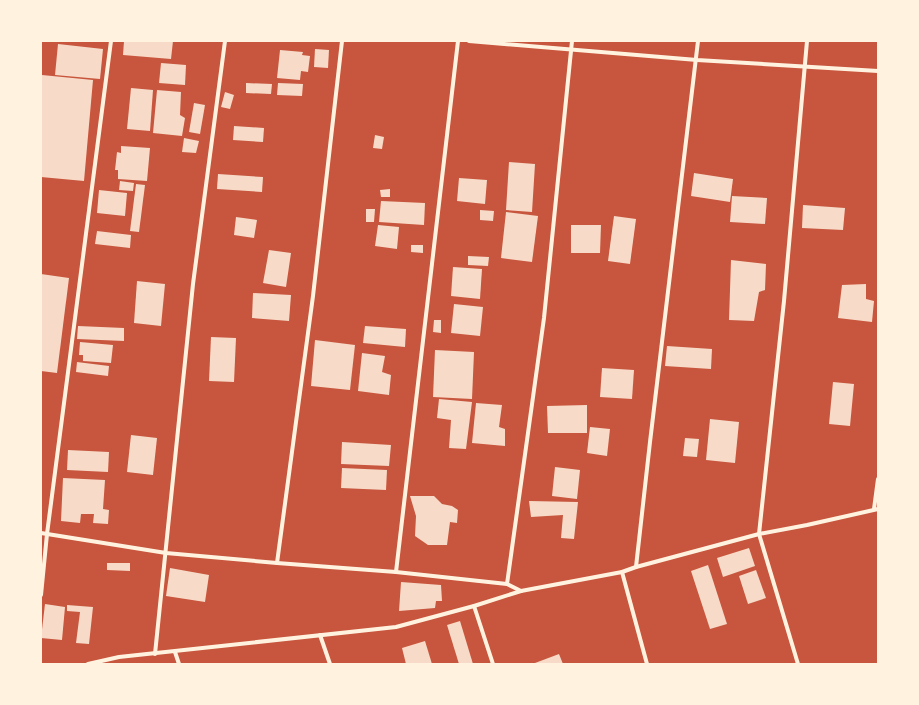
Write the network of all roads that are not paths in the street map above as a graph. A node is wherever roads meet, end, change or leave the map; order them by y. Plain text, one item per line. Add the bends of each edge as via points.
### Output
1 (111, 41) edge
2 (225, 41) edge
3 (342, 41) edge
4 (458, 41) edge
5 (469, 41) edge
6 (572, 41) edge
7 (698, 41) edge
8 (807, 41) edge
9 (571, 50) junction
10 (697, 60) junction
11 (804, 67) junction
12 (878, 71) edge
13 (878, 479) edge
14 (876, 509) edge
15 (41, 533) edge
16 (47, 534) junction
17 (759, 534) junction
18 (166, 553) junction
19 (277, 563) junction
20 (636, 567) junction
21 (396, 572) junction
22 (622, 572) junction
23 (507, 584) junction
24 (522, 591) junction
25 (41, 595) edge
26 (474, 606) junction
27 (320, 635) junction
28 (174, 652) junction
29 (155, 654) junction
30 (88, 664) edge
31 (179, 664) edge
32 (330, 664) edge
33 (493, 664) edge
34 (647, 664) edge
35 (798, 664) edge

1 - 16 street
2 - 18 street via 193,284
3 - 19 street via 313,296
4 - 21 street
5 - 9 street
6 - 9 street
7 - 10 street
8 - 11 street
9 - 10 street
9 - 23 street via 544,318
10 - 11 street
10 - 20 street
11 - 12 street
11 - 17 street via 784,301
13 - 14 street
14 - 17 street
15 - 16 street
16 - 18 street
16 - 25 street
17 - 20 street
17 - 35 street
18 - 19 street
18 - 29 street
19 - 21 street
20 - 22 street
21 - 23 street
22 - 24 street
22 - 34 street
23 - 24 street
24 - 26 street
26 - 27 street via 396,627
26 - 33 street
27 - 28 street
27 - 32 street
28 - 29 street
28 - 31 street
29 - 30 street via 119,657

